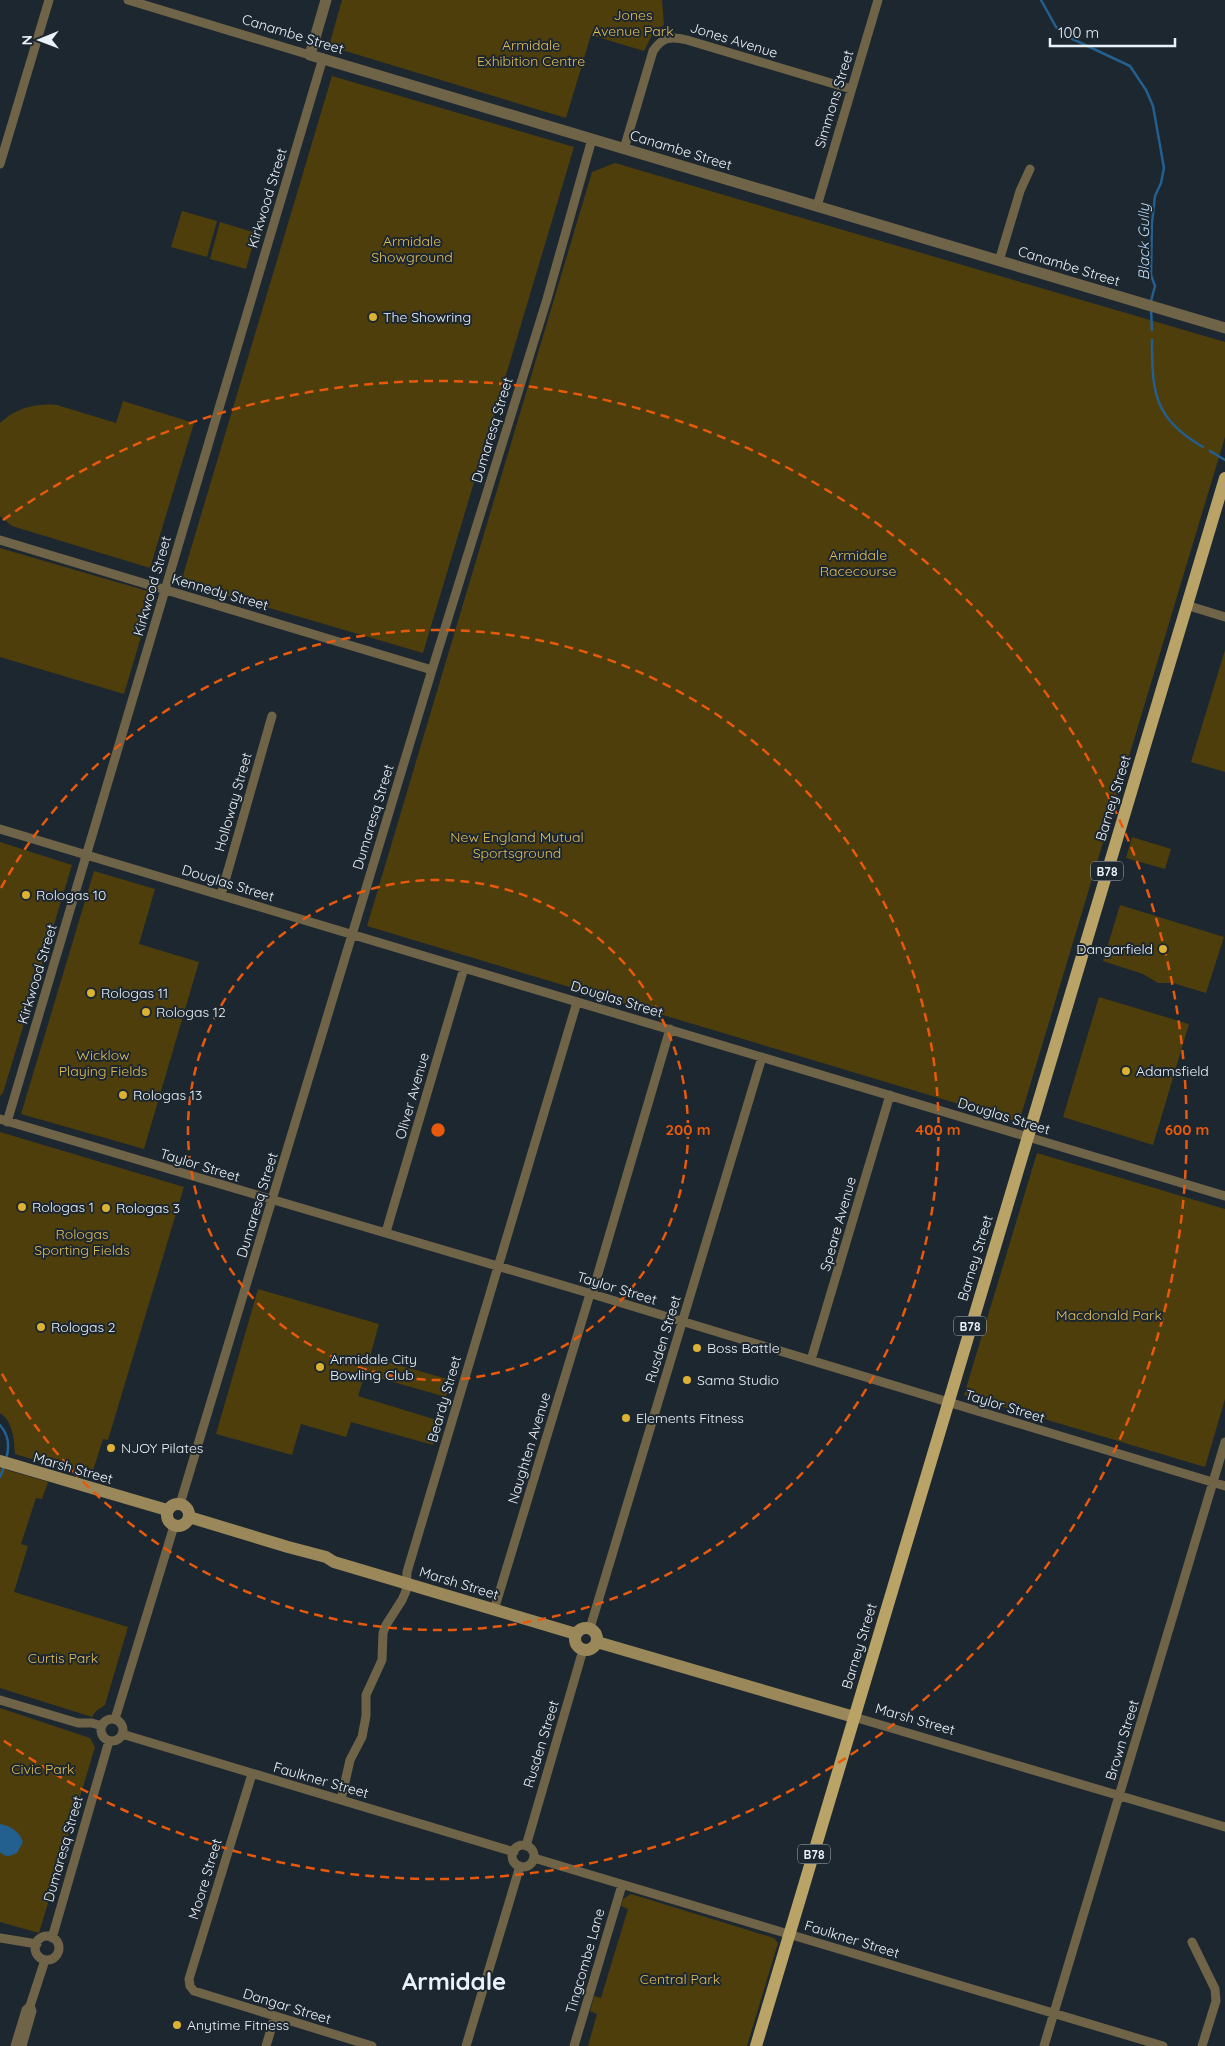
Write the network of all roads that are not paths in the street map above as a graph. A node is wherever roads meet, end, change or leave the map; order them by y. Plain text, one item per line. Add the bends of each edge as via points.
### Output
1 (48, 0) edge
2 (128, 0) edge
3 (326, 0) edge
4 (878, 0) edge
5 (310, 54) junction
6 (323, 58) junction
7 (852, 90) junction
8 (592, 139) junction
9 (624, 149) junction
10 (0, 164) edge
11 (1030, 169) dead end
12 (816, 206) junction
13 (1000, 261) junction
14 (1225, 328) edge
15 (1225, 478) edge
16 (0, 540) edge
17 (165, 590) junction
18 (1186, 605) junction
19 (1225, 617) edge
20 (432, 670) junction
21 (272, 716) dead end
22 (0, 829) edge
23 (87, 856) junction
24 (221, 895) junction
25 (352, 936) junction
26 (464, 968) junction
27 (577, 1002) junction
28 (670, 1029) junction
29 (762, 1057) junction
30 (890, 1095) junction
31 (4, 1120) edge
32 (1027, 1136) junction
33 (1225, 1196) edge
34 (272, 1201) junction
35 (386, 1232) junction
36 (497, 1267) junction
37 (591, 1294) junction
38 (683, 1322) junction
39 (812, 1360) junction
40 (948, 1402) junction
41 (1225, 1442) edge
42 (0, 1462) edge
43 (1213, 1482) junction
44 (1225, 1486) edge
45 (180, 1504) junction
46 (167, 1510) junction
47 (189, 1517) junction
48 (174, 1526) junction
49 (406, 1583) junction
50 (494, 1610) junction
51 (590, 1628) junction
52 (576, 1634) junction
53 (597, 1642) junction
54 (583, 1650) junction
55 (0, 1700) edge
56 (854, 1717) junction
57 (115, 1719) junction
58 (102, 1726) junction
59 (122, 1734) junction
60 (109, 1740) junction
61 (252, 1774) junction
62 (1120, 1795) junction
63 (341, 1800) junction
64 (1225, 1827) edge
65 (526, 1846) junction
66 (514, 1852) junction
67 (534, 1858) junction
68 (520, 1866) junction
69 (622, 1885) junction
70 (790, 1935) junction
71 (0, 1938) edge
72 (52, 1938) junction
73 (1192, 1942) dead end
74 (37, 1944) junction
75 (45, 1960) junction
76 (194, 1991) joint
77 (30, 2006) junction
78 (1054, 2014) junction
79 (274, 2016) junction
80 (15, 2046) edge
81 (22, 2046) edge
82 (266, 2046) edge
83 (372, 2046) edge
84 (466, 2046) edge
85 (574, 2046) edge
86 (756, 2046) edge
87 (1044, 2046) edge
88 (1163, 2046) edge
89 (1202, 2046) edge

1 - 10 street
2 - 5 street, Canambe Street
3 - 5 street
4 - 7 street, Simmons Street
5 - 6 street, Canambe Street
6 - 8 street, Canambe Street
6 - 17 street, Kirkwood Street
7 - 9 street, Jones Avenue via 668,37 658,42 653,51
7 - 12 street, Simmons Street
8 - 9 street, Canambe Street
8 - 20 street, Dumaresq Street via 547,299
9 - 12 street, Canambe Street
11 - 13 street via 1020,191
12 - 13 street, Canambe Street
13 - 14 street, Canambe Street
15 - 18 main road, Barney Street / B78
16 - 17 street, Kennedy Street
17 - 20 street, Kennedy Street
17 - 23 street, Kirkwood Street
18 - 19 street
18 - 32 main road, Barney Street / B78
20 - 25 street, Dumaresq Street
21 - 24 street, Holloway Street
22 - 23 street, Douglas Street
23 - 24 street, Douglas Street
23 - 31 street, Kirkwood Street
24 - 25 street, Douglas Street
25 - 26 street, Douglas Street
25 - 34 street, Dumaresq Street
26 - 27 street, Douglas Street
26 - 35 street, Oliver Avenue
27 - 28 street, Douglas Street
27 - 36 street, Beardy Street
28 - 29 street, Douglas Street
28 - 37 street, Naughten Avenue
29 - 30 street, Douglas Street
29 - 38 street, Rusden Street
30 - 32 street, Douglas Street
30 - 39 street, Speare Avenue
31 - 34 street, Taylor Street
32 - 33 street, Douglas Street
32 - 40 main road, Barney Street / B78
34 - 35 street, Taylor Street
34 - 45 street, Dumaresq Street
35 - 36 street, Taylor Street
36 - 37 street, Taylor Street
36 - 49 street, Beardy Street
37 - 38 street, Taylor Street
37 - 50 street, Naughten Avenue
38 - 39 street, Taylor Street
38 - 51 street, Rusden Street
39 - 40 street, Taylor Street
40 - 43 street, Taylor Street
40 - 56 main road, Barney Street / B78
41 - 43 street, Brown Street
42 - 46 main road, Marsh Street
43 - 44 street, Taylor Street
43 - 62 street, Brown Street
45 - 46 main road via 174,1504
45 - 47 main road via 188,1510
46 - 48 main road via 168,1521
47 - 48 main road via 184,1525
47 - 49 main road, Marsh Street
48 - 57 street
49 - 50 main road, Marsh Street
49 - 63 street, Beardy Street via 402,1600 383,1633 382,1660 366,1695 362,1737 350,1760
50 - 52 main road, Marsh Street
51 - 52 main road via 581,1629
51 - 53 main road via 596,1634
52 - 54 main road via 575,1642
53 - 54 main road via 592,1648
53 - 56 main road, Marsh Street
54 - 65 street, Rusden Street
55 - 58 street via 78,1723
56 - 62 street, Marsh Street
56 - 70 main road, Barney Street / B78
57 - 58 street via 107,1720
57 - 59 street via 121,1725
58 - 60 street via 102,1735
59 - 60 street via 116,1740
59 - 61 street, Faulkner Street
60 - 72 street, Dumaresq Street
61 - 63 street, Faulkner Street
61 - 76 street, Moore Street via 190,1979
62 - 64 street, Marsh Street
62 - 78 street, Brown Street
63 - 66 street, Faulkner Street
65 - 66 street via 517,1847
65 - 67 street via 532,1849
66 - 68 street via 514,1862
67 - 68 street via 530,1864
67 - 69 street, Faulkner Street
68 - 84 street
69 - 70 street, Faulkner Street
69 - 85 street, Tingcombe Lane
70 - 78 street, Faulkner Street
70 - 86 main road, Barney Street / B78
71 - 74 street
72 - 74 street via 43,1937
72 - 75 street via 58,1944 58,1952 53,1959
73 - 89 street via 1215,1989 1216,2001
74 - 75 street via 37,1954
75 - 77 street
76 - 79 street, Dangar Street
77 - 80 street
77 - 81 street via 32,2011
78 - 87 street, Brown Street
78 - 88 street, Faulkner Street
79 - 82 street
79 - 83 street, Dangar Street

